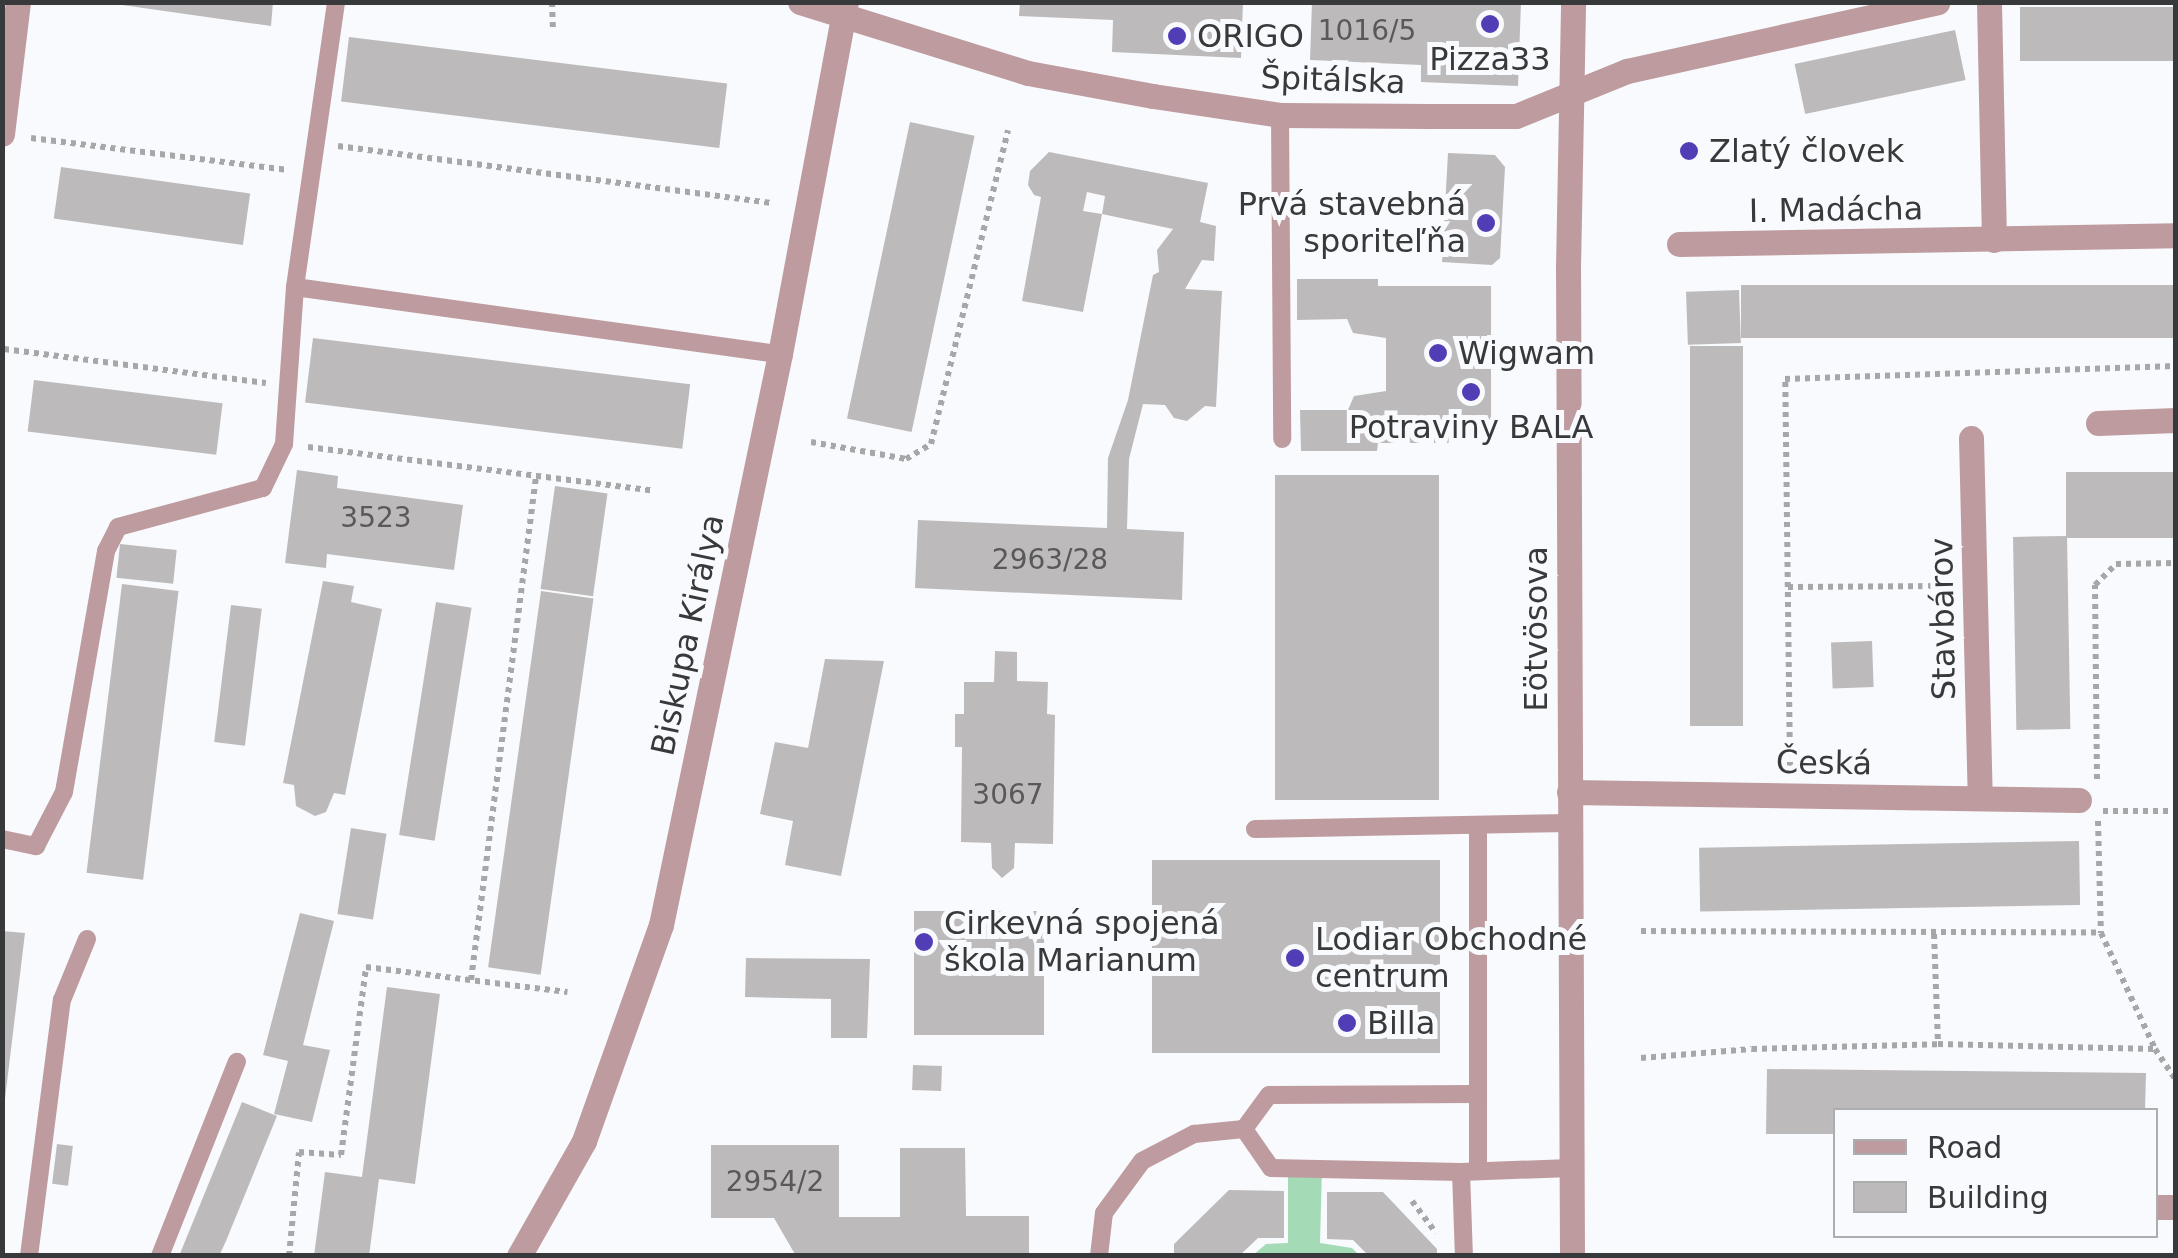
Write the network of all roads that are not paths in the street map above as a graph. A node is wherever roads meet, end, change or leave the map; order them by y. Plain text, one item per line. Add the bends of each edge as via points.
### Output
1 (18, 2) edge
2 (336, 2) edge
3 (800, 2) edge
4 (1573, 2) edge
5 (1937, 2) edge
6 (1989, 2) edge
7 (845, 9) edge
8 (1571, 90) junction
9 (1280, 114) junction
10 (2, 134) edge
11 (2176, 235) edge
12 (1994, 240) junction
13 (1679, 244) dead end
14 (294, 287) junction
15 (780, 354) junction
16 (2176, 420) edge
17 (2098, 423) dead end
18 (1971, 438) dead end
19 (1282, 439) dead end
20 (1569, 792) junction
21 (1980, 798) junction
22 (2088, 806) road end
23 (1568, 823) junction
24 (1478, 826) junction
25 (1254, 829) dead end
26 (2, 840) edge
27 (87, 939) dead end
28 (237, 1062) dead end
29 (1478, 1094) junction
30 (1244, 1129) junction
31 (1570, 1168) junction
32 (1469, 1171) junction
33 (29, 1256) edge
34 (160, 1256) edge
35 (519, 1256) edge
36 (1100, 1256) edge
37 (1464, 1256) edge
38 (1572, 1256) edge

1 - 10 street
2 - 14 lane
3 - 7 street, Špitálska
4 - 8 street, Eötvösova
5 - 8 street, Špitálska via 1627,71
6 - 12 street
7 - 9 street, Špitálska via 1028,72
7 - 15 street, Biskupa Királya
8 - 9 street, Špitálska via 1516,116
8 - 20 street, Eötvösova
9 - 19 lane
11 - 12 street, I. Madácha
12 - 13 street, I. Madácha
14 - 15 lane
14 - 26 lane via 284,444 263,488 118,527 106,551 64,792 36,846
15 - 35 street, Biskupa Királya via 661,926 584,1141
16 - 17 street
18 - 21 street, Stavbárov
20 - 21 street, Česká
20 - 23 street, Eötvösova
21 - 22 street, Česká
23 - 24 lane
23 - 31 street, Eötvösova
24 - 25 lane
24 - 29 lane
27 - 33 lane via 62,1000
28 - 34 lane
29 - 30 lane via 1269,1096
29 - 32 lane
30 - 32 lane via 1271,1168
30 - 36 lane via 1194,1134 1142,1161 1104,1212
31 - 32 lane
31 - 38 street, Eötvösova
32 - 37 lane

